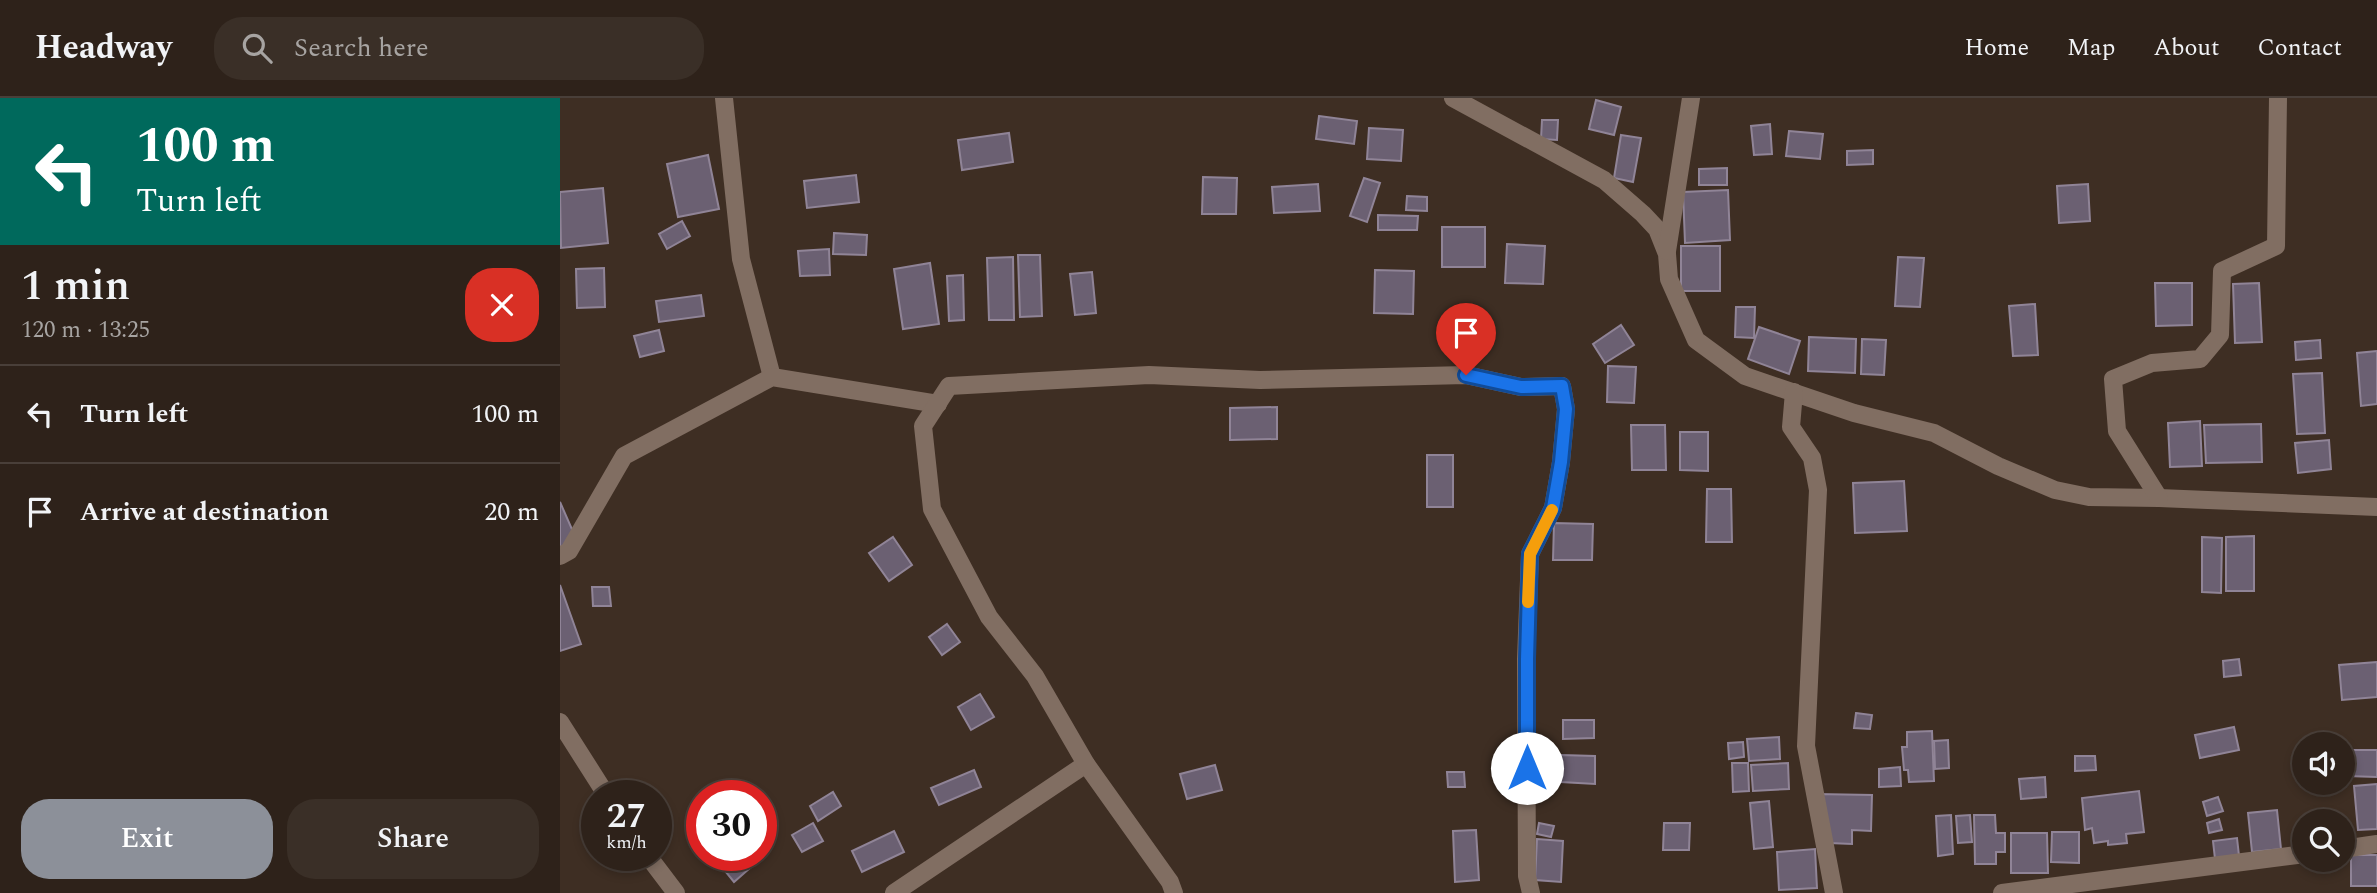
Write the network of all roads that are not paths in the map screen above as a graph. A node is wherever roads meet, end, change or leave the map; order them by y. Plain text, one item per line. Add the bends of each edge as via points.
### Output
1 (724, 98) edge
2 (1453, 98) edge
3 (1691, 98) edge
4 (2278, 98) edge
5 (1667, 254) junction
6 (772, 377) junction
7 (1794, 393) junction
8 (938, 404) junction
9 (2159, 498) junction
10 (2377, 507) edge
11 (560, 556) edge
12 (560, 722) edge
13 (1086, 764) junction
14 (597, 780) edge
15 (2377, 844) edge
16 (2355, 847) edge
17 (2292, 856) edge
18 (659, 871) edge
19 (676, 893) edge
20 (894, 893) edge
21 (1174, 893) edge
22 (1531, 893) edge
23 (1835, 893) edge
24 (2002, 893) edge

1 - 6 street via 741,259
2 - 5 street via 1604,180 1657,229
3 - 5 street
4 - 9 street via 2276,246 2222,271 2220,335 2200,359 2152,363 2113,379 2117,431
5 - 7 street via 1670,279 1696,340 1745,376
6 - 8 street
6 - 11 street via 624,456 569,551
7 - 9 street via 1934,433 2055,490 2089,497
7 - 23 street via 1791,427 1812,458 1818,490 1806,746
8 - 13 street via 923,426 932,509 989,617 1035,676
8 - 22 street via 949,386 1149,375 1260,380 1466,375 1521,387 1562,386 1566,409 1553,508 1530,554 1527,877
9 - 10 street
12 - 14 street
13 - 20 street
13 - 21 street
15 - 16 street
17 - 24 street
18 - 19 street

